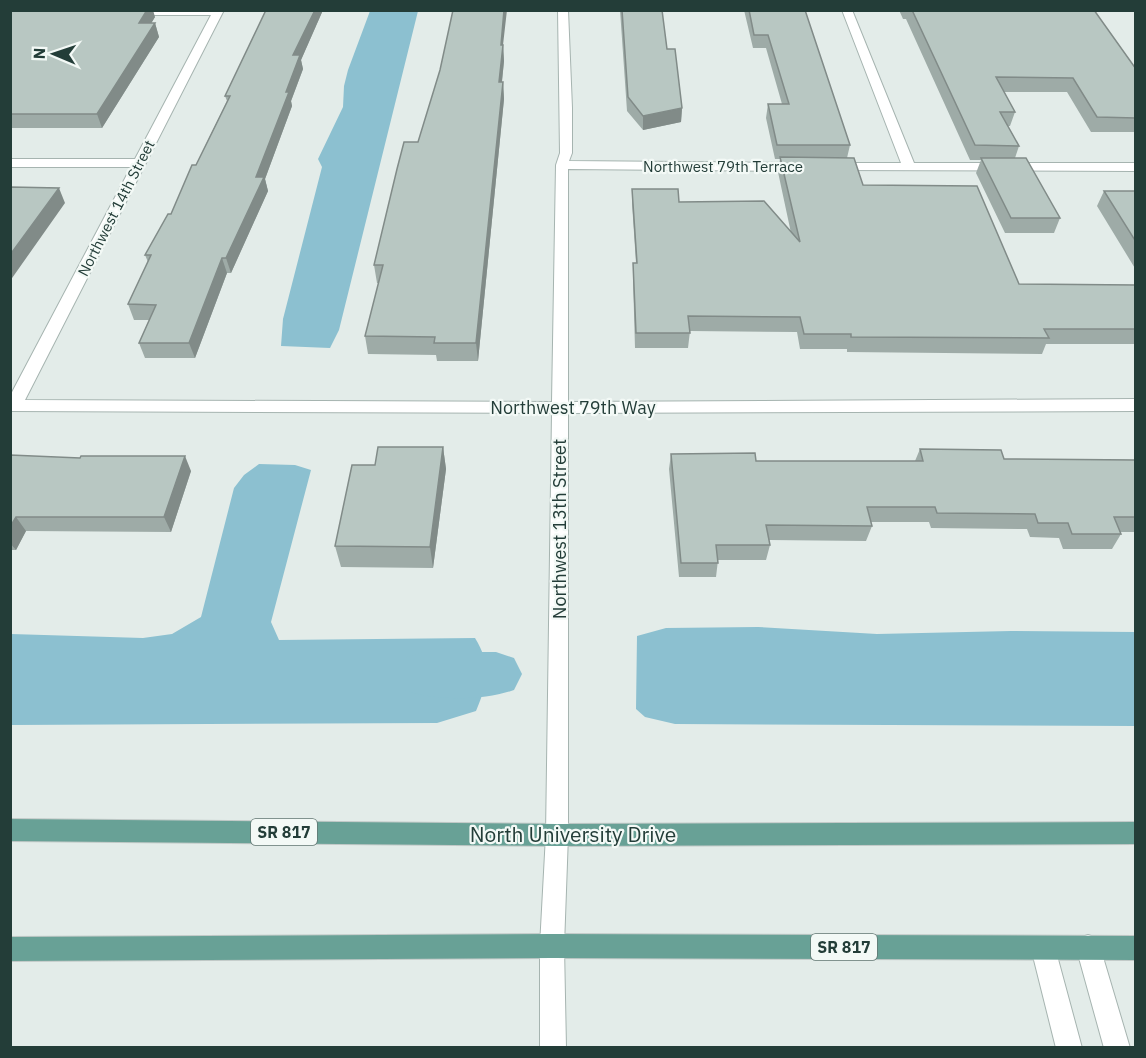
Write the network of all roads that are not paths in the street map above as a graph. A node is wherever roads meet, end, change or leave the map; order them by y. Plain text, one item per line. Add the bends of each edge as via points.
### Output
1 (563, 10) edge
2 (847, 10) edge
3 (218, 11) edge
4 (116, 12) edge
5 (10, 163) edge
6 (138, 163) junction
7 (562, 165) junction
8 (909, 167) junction
9 (1136, 167) edge
10 (12, 405) edge
11 (1136, 405) edge
12 (560, 407) junction
13 (10, 830) edge
14 (1136, 833) edge
15 (557, 835) junction
16 (552, 946) junction
17 (1088, 947) junction
18 (1043, 948) junction
19 (1136, 948) edge
20 (10, 949) edge
21 (552, 1047) edge
22 (1069, 1047) edge
23 (1117, 1047) edge

1 - 7 street, Northwest 13th Street via 566,153
2 - 8 street
3 - 4 street
3 - 6 street, Northwest 14th Street
5 - 6 street
6 - 10 street, Northwest 14th Street
7 - 8 street, Northwest 79th Terrace
7 - 12 street, Northwest 13th Street
8 - 9 street, Northwest 79th Terrace
10 - 12 street, Northwest 79th Way
11 - 12 street, Northwest 79th Way
12 - 15 street, Northwest 13th Street
13 - 15 main road, North University Drive / SR 817
14 - 15 main road, North University Drive / SR 817
15 - 16 street, Northwest 13th Street
16 - 18 main road, SR 817
16 - 20 main road, SR 817
16 - 21 street, Northwest 13th Street
17 - 18 main road, SR 817
17 - 19 main road, SR 817
17 - 23 street
18 - 22 street

